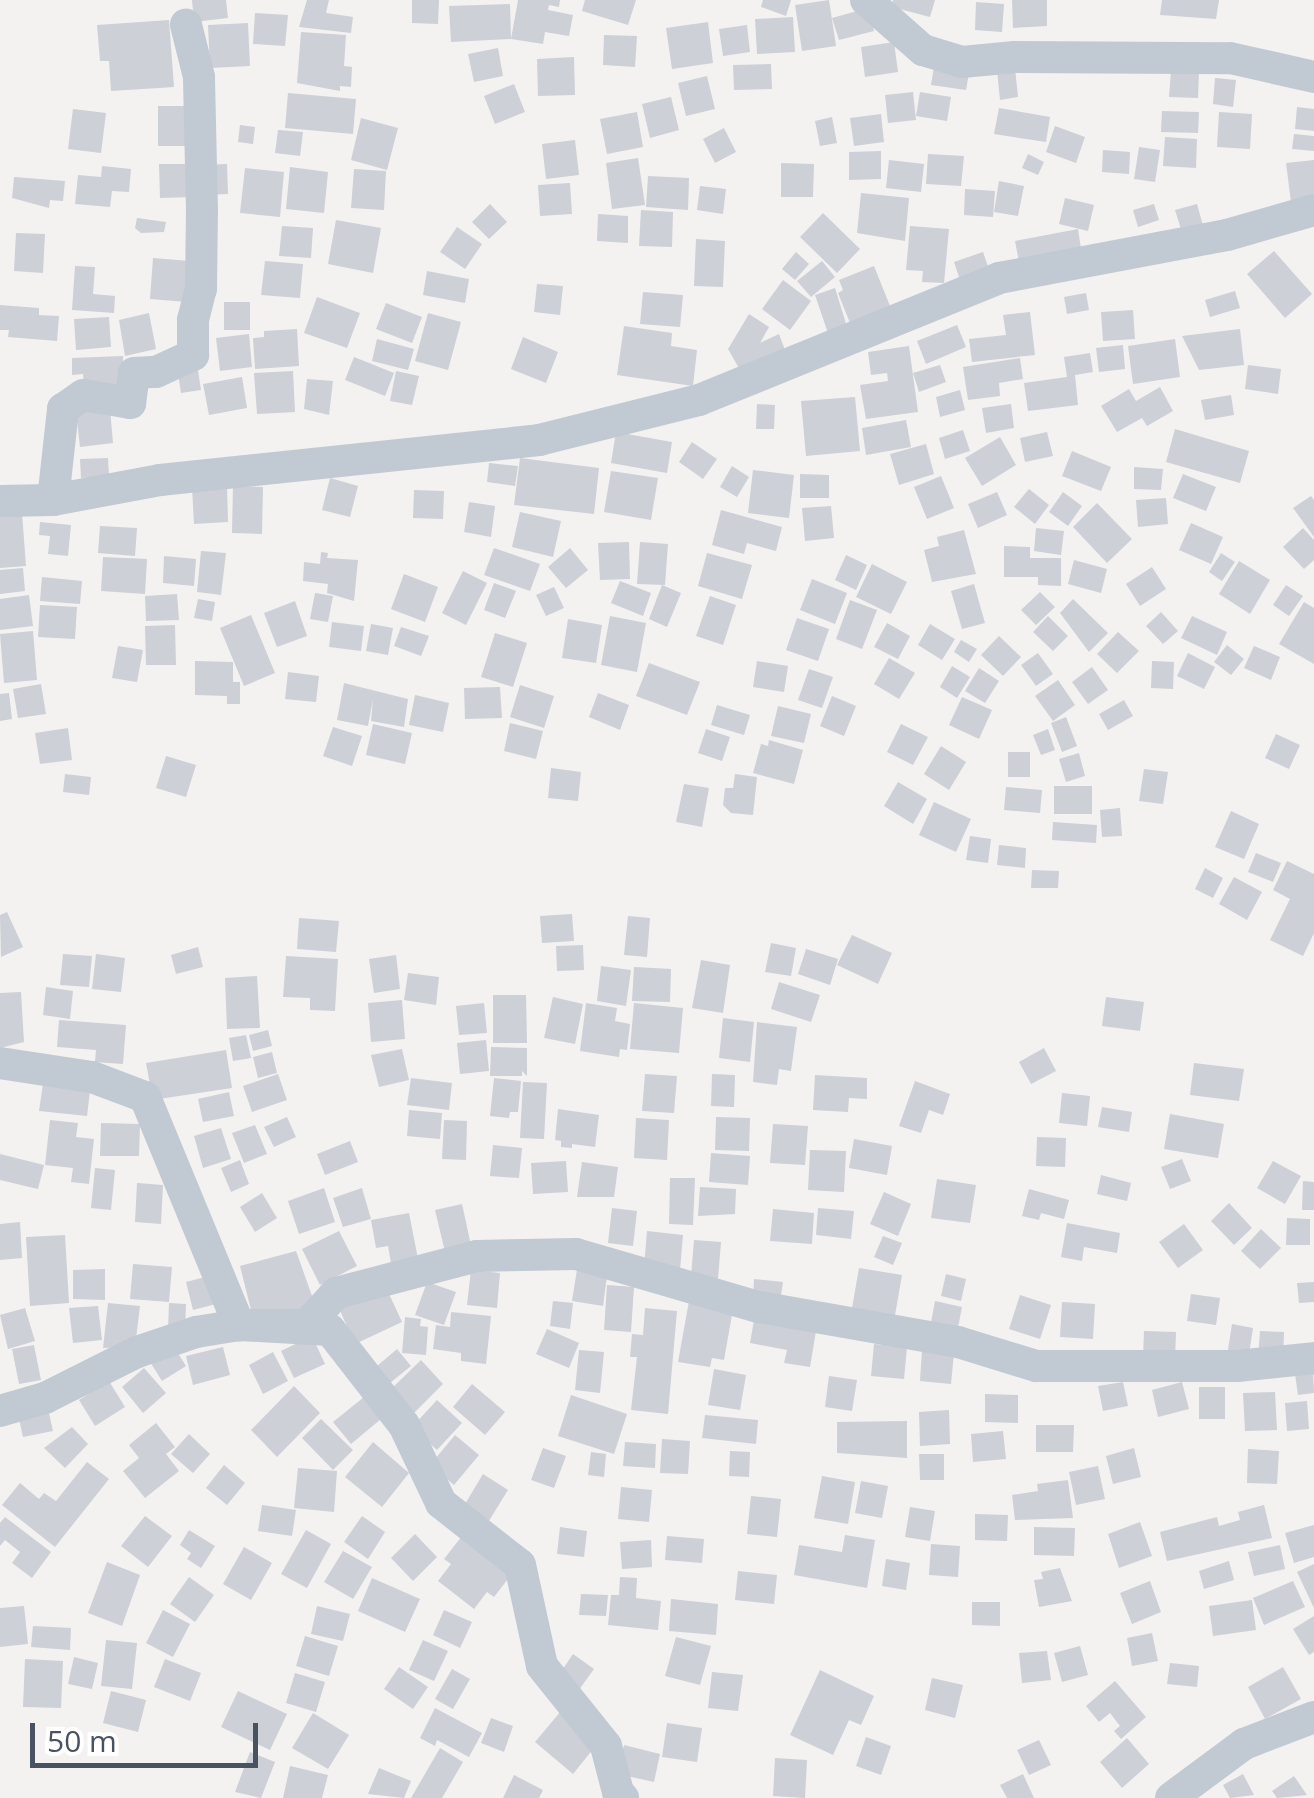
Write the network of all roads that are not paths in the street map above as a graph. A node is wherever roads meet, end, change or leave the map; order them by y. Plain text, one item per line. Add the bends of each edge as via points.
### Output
1 (866, 0) edge
2 (186, 26) dead end
3 (1314, 77) edge
4 (1314, 210) edge
5 (53, 500) junction
6 (0, 501) edge
7 (0, 1063) edge
8 (239, 1325) junction
9 (1314, 1358) edge
10 (0, 1411) edge
11 (1314, 1717) edge
12 (624, 1798) edge
13 (1171, 1798) edge

1 - 3 street via 922,50 962,62 1230,58
2 - 5 street via 199,76 202,211 193,355 156,372 134,373 130,402 83,395 63,410
4 - 5 street via 1228,235 999,278 698,400 539,440 160,480
5 - 6 street
7 - 8 street via 92,1076 145,1097
8 - 9 street via 307,1325 336,1293 477,1256 576,1254 758,1308 958,1342 1036,1366 1237,1366
8 - 10 street via 137,1352 45,1398
8 - 12 street via 330,1330 404,1425 441,1503 520,1565 542,1666 606,1746
11 - 13 street via 1244,1744

